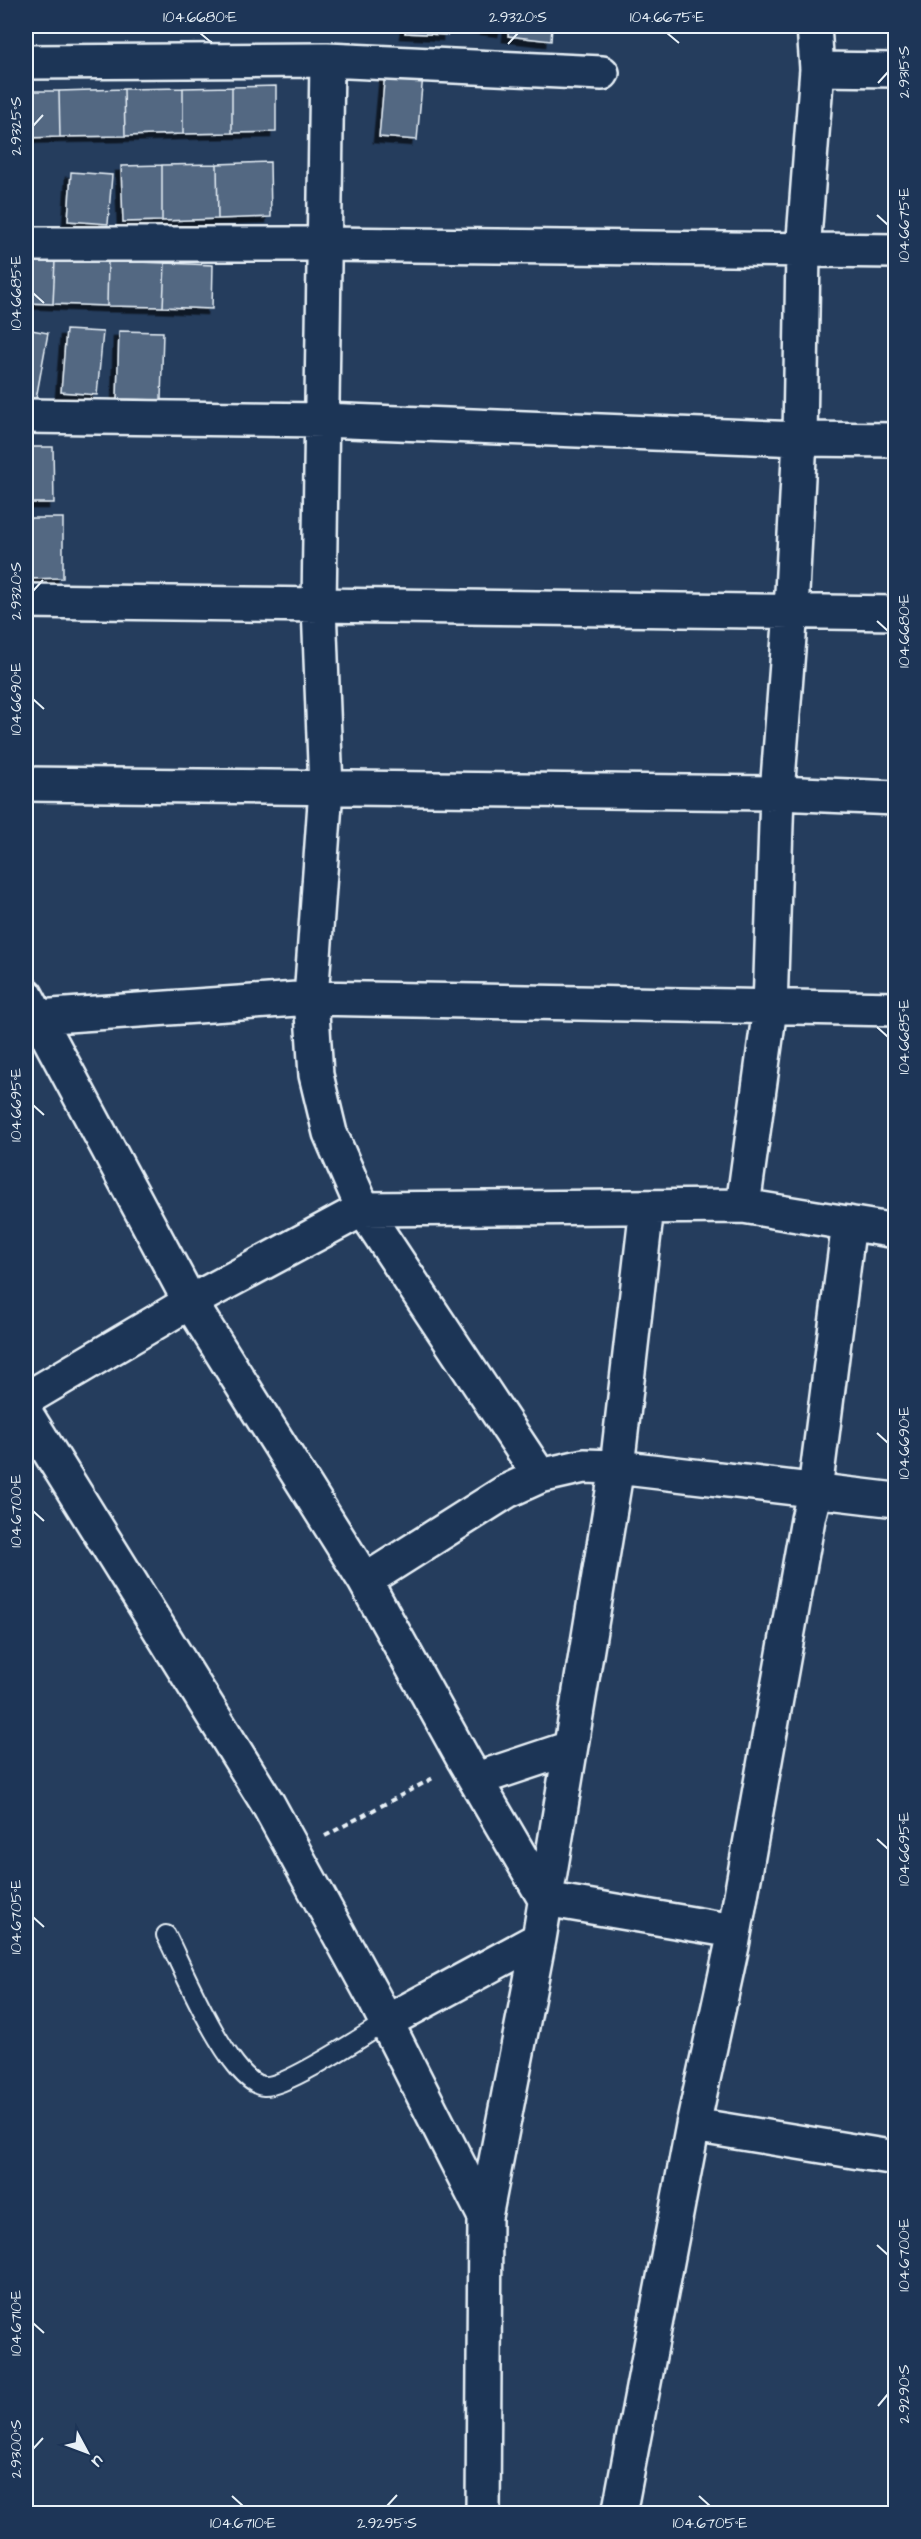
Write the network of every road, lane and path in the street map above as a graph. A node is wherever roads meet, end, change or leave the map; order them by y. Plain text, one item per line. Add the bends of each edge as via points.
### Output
1 (814, 26) edge
2 (327, 60) junction
3 (26, 62) edge
4 (817, 69) junction
5 (896, 70) edge
6 (602, 73) dead end
7 (26, 244) edge
8 (325, 244) junction
9 (803, 251) junction
10 (896, 251) edge
11 (26, 416) edge
12 (323, 420) junction
13 (800, 439) junction
14 (896, 440) edge
15 (26, 601) edge
16 (319, 606) junction
17 (791, 611) junction
18 (896, 613) edge
19 (26, 784) edge
20 (326, 789) junction
21 (777, 793) junction
22 (896, 798) edge
23 (311, 998) junction
24 (32, 1006) edge
25 (770, 1008) junction
26 (896, 1009) edge
27 (743, 1206) junction
28 (647, 1207) junction
29 (363, 1209) junction
30 (849, 1223) junction
31 (896, 1231) edge
32 (190, 1302) junction
33 (26, 1399) edge
34 (26, 1414) edge
35 (617, 1467) junction
36 (540, 1476) junction
37 (815, 1490) junction
38 (896, 1500) edge
39 (365, 1581) junction
40 (570, 1748) junction
41 (471, 1770) junction
42 (296, 1852) junction
43 (545, 1899) junction
44 (734, 1931) junction
45 (166, 1935) dead end
46 (539, 1939) junction
47 (386, 2022) junction
48 (693, 2125) junction
49 (896, 2158) edge
50 (486, 2217) junction
51 (483, 2514) edge
52 (619, 2514) edge

1 - 4 street
2 - 3 street
2 - 6 street
2 - 8 street
4 - 5 street
4 - 9 street
7 - 8 street
8 - 9 street
8 - 12 street
9 - 10 street
9 - 13 street
11 - 12 street
12 - 13 street
12 - 16 street
13 - 14 street
13 - 17 street
15 - 16 street
16 - 17 street
16 - 20 street
17 - 18 street
17 - 21 street
19 - 20 street
20 - 21 street
20 - 23 street
21 - 22 street
21 - 25 street
23 - 24 street
23 - 25 street
23 - 29 street via 316,1075 324,1114
24 - 32 street
25 - 26 street
25 - 27 street
27 - 28 street
27 - 30 street
28 - 29 street
28 - 35 street
29 - 32 street
29 - 36 street
30 - 31 street
30 - 37 street
32 - 33 street
32 - 39 street
34 - 42 street
35 - 36 street via 584,1466
35 - 37 street
35 - 40 street
36 - 39 street via 507,1491
37 - 38 street
37 - 44 street
39 - 41 street
40 - 41 street
40 - 43 street
41 - 42 path
41 - 43 street
42 - 47 street
43 - 44 street
43 - 46 street
44 - 48 street
45 - 47 lane via 224,2049 254,2084 277,2085
46 - 47 street
46 - 50 street
47 - 50 street
48 - 49 street
48 - 52 street
50 - 51 street

